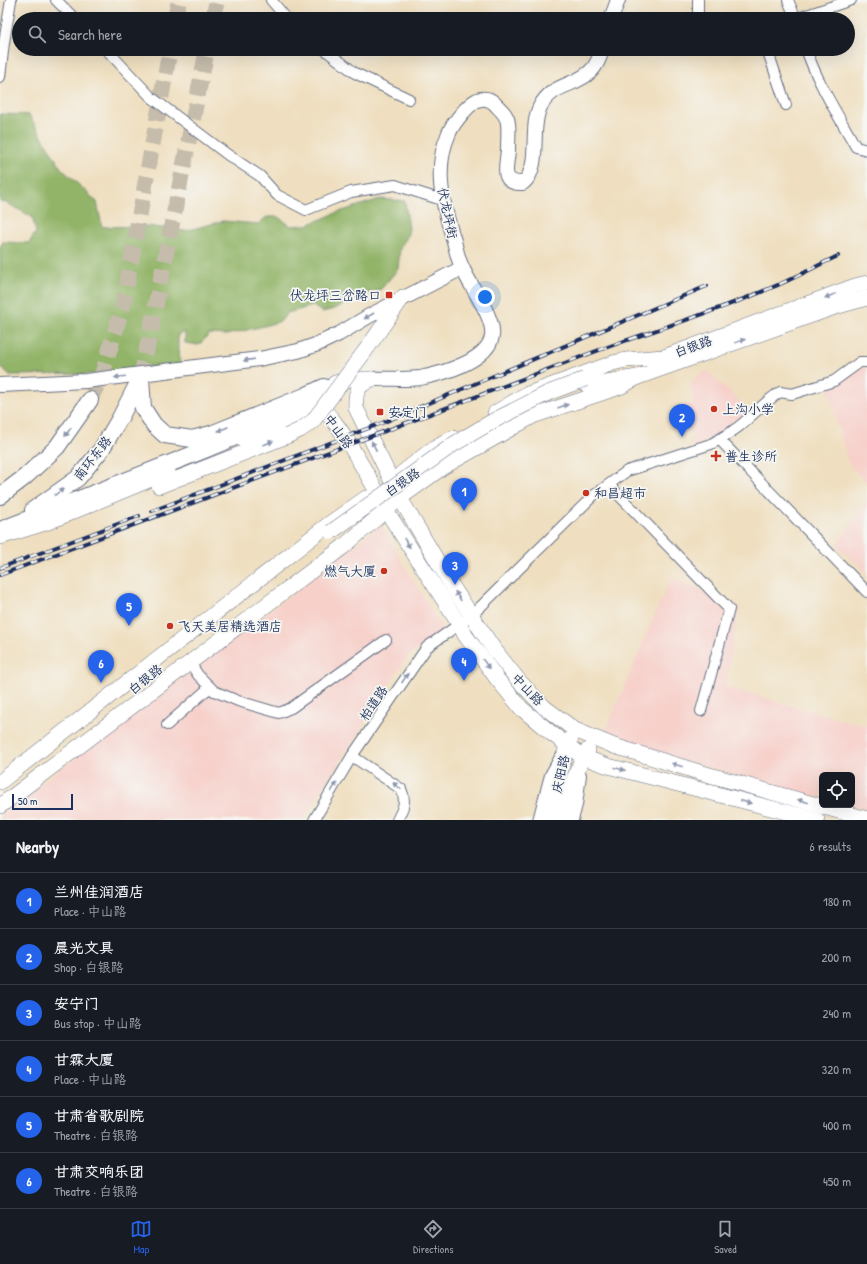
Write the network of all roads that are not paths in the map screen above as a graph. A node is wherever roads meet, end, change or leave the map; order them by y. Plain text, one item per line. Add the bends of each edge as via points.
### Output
1 (11, 0) edge
2 (56, 0) edge
3 (271, 0) edge
4 (698, 0) edge
5 (788, 0) edge
6 (848, 0) edge
7 (69, 12) edge
8 (281, 12) edge
9 (698, 12) edge
10 (793, 12) edge
11 (815, 12) edge
12 (113, 56) edge
13 (333, 56) edge
14 (600, 56) edge
15 (769, 56) edge
16 (809, 56) edge
17 (0, 77) edge
18 (408, 99) dead end
19 (786, 105) dead end
20 (867, 150) edge
21 (442, 200) junction
22 (462, 268) junction
23 (867, 283) edge
24 (404, 297) junction
25 (867, 298) edge
26 (664, 357) junction
27 (867, 362) edge
28 (638, 377) junction
29 (372, 379) junction
30 (586, 382) junction
31 (0, 385) edge
32 (324, 387) junction
33 (90, 400) tunnel mouth
34 (321, 406) junction
35 (719, 439) junction
36 (25, 478) junction
37 (392, 481) junction
38 (609, 485) junction
39 (0, 489) edge
40 (377, 491) junction
41 (0, 496) edge
42 (400, 498) junction
43 (386, 510) junction
44 (48, 522) junction
45 (1, 532) edge
46 (867, 592) edge
47 (465, 620) junction
48 (386, 640) dead end
49 (190, 663) junction
50 (210, 687) junction
51 (701, 711) dead end
52 (167, 726) dead end
53 (575, 730) junction
54 (596, 739) junction
55 (567, 745) junction
56 (352, 756) junction
57 (583, 757) junction
58 (2, 795) edge
59 (867, 819) edge
60 (314, 820) edge
61 (397, 820) edge
62 (538, 820) edge
63 (548, 820) edge
64 (562, 820) edge
65 (573, 820) edge
66 (817, 820) edge

1 - 17 street
2 - 7 street
3 - 8 street
4 - 9 street
5 - 10 street
6 - 11 street
12 - 21 street via 151,96 228,155 260,176 277,195 306,210 351,192 395,185
13 - 18 street via 355,73
14 - 21 main road, 伏龙坪街 via 591,71 557,88 542,104 536,120 532,168 523,183 508,179 505,170 508,150 506,115 489,99 475,100 454,124 444,145 440,172
15 - 19 street
16 - 20 street via 825,93 856,147
21 - 22 main road, 伏龙坪街
22 - 24 main road
22 - 29 main road, 伏龙坪街 via 491,326 492,336 484,350 454,369 418,378
23 -> 26 main road, 白银路
24 -> 31 main road via 339,334 298,351 252,360 86,381
44 -> 24 main road, bridge via 56,522 147,492 169,481 287,436 313,421
28 -> 25 main road, 白银路
26 - 30 main road, 白银路
26 - 37 main road via 613,363 525,395 430,451
27 - 35 street, 柏道路 via 860,362 834,381 792,394 780,392 742,425
28 - 30 main road, 白银路
42 -> 28 main road via 442,467 533,416 620,387
29 - 32 main road via 350,379
37 -> 29 main road, 中山路 via 356,408 357,391 361,384
30 - 58 main road, 白银路, bridge via 552,391 454,444 331,532
32 - 34 main road, 中山路 via 312,396 312,400
32 - 45 highway, 南环东路 via 211,434 192,439 165,435 154,425 143,408 141,378 100,450 78,478
33 -> 36 highway via 58,447
34 - 40 main road, 中山路 via 343,433
34 - 44 main road via 311,414
34 - 45 highway via 289,412 204,450
35 - 38 street, 柏道路 via 711,444 627,471
35 - 46 street
36 - 39 highway
36 - 41 highway
37 - 40 main road
37 - 42 main road, 中山路
38 - 47 street, 柏道路 via 593,496
38 - 51 street via 729,609
40 - 43 main road, 中山路
40 - 58 main road via 329,524
42 - 43 main road
47 -> 42 main road, 中山路 via 452,586
43 -> 47 main road, 中山路
43 - 49 main road via 343,547
44 - 45 main road
47 - 53 main road, 中山路 via 544,707
47 -> 55 main road, 中山路 via 465,635 498,680 521,708
56 -> 47 street, 柏道路 via 427,647
48 - 50 street via 291,708 279,713 238,701
49 - 50 street
49 - 58 main road
50 - 52 street
53 - 54 main road, 中山路
53 - 55 main road, 庆阳路
54 - 57 main road, 庆阳路
59 -> 54 main road, 中山路 via 699,772
55 - 57 main road, 中山路
55 - 62 street via 550,775
55 - 63 main road, 庆阳路
60 -> 56 street, 柏道路
61 -> 56 street via 405,803 402,789
57 - 64 main road, 庆阳路
57 - 65 street
57 -> 66 main road, 中山路

